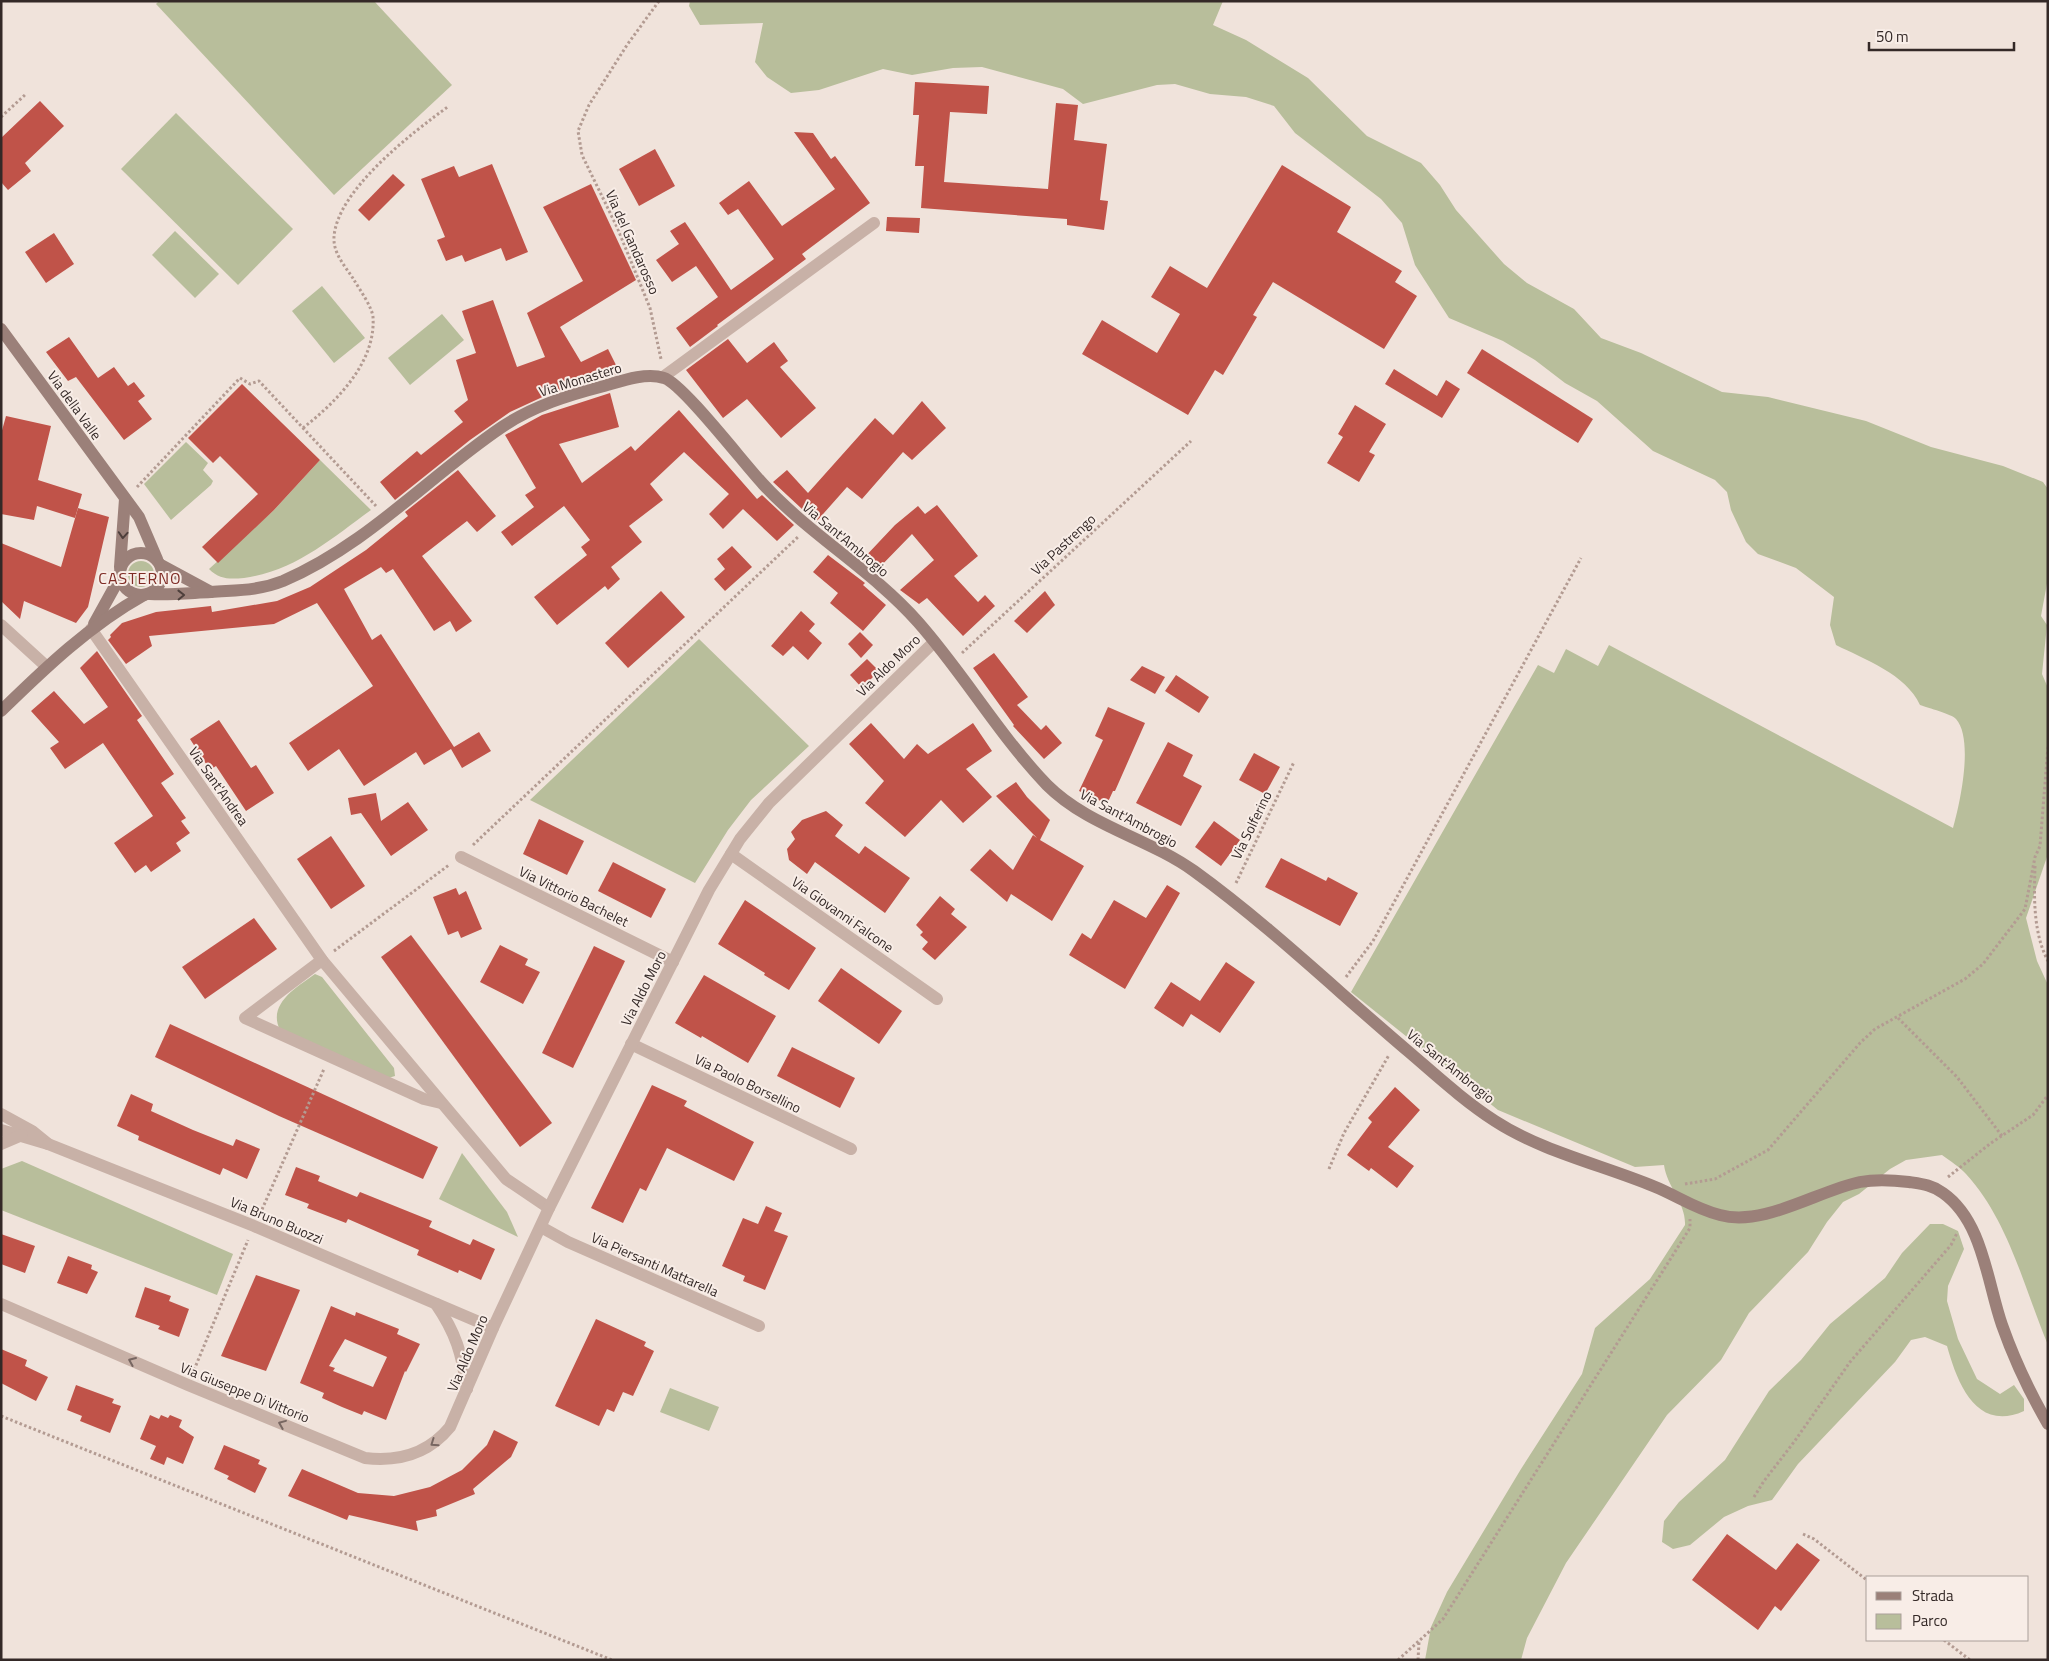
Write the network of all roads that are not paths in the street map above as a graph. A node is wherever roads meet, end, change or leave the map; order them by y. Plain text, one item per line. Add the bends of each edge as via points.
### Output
1 (874, 223) dead end
2 (1, 329) edge
3 (663, 377) junction
4 (125, 500) junction
5 (159, 562) junction
6 (120, 573) junction
7 (211, 592) junction
8 (147, 594) junction
9 (1, 625) edge
10 (91, 629) junction
11 (934, 642) junction
12 (47, 667) junction
13 (1, 710) edge
14 (731, 854) junction
15 (461, 856) road end
16 (322, 960) junction
17 (673, 962) junction
18 (937, 998) dead end
19 (631, 1044) junction
20 (441, 1103) junction
21 (1, 1114) edge
22 (1, 1130) edge
23 (32, 1131) junction
24 (19, 1136) junction
25 (1, 1144) edge
26 (48, 1144) junction
27 (851, 1149) dead end
28 (549, 1208) junction
29 (541, 1226) junction
30 (1, 1304) edge
31 (436, 1304) junction
32 (759, 1326) dead end
33 (493, 1328) junction
34 (467, 1391) junction
35 (462, 1404) joint
36 (2048, 1424) edge

1 - 3 street
2 - 4 street, Via della Valle
3 - 7 street, Via Monastero via 611,383 528,412 503,426 387,518 341,549 282,581 260,589
3 - 11 street, Via Sant'Ambrogio via 674,383 783,506 869,576 915,618
4 - 5 street, Via della Valle via 139,517
4 -> 6 street
5 - 6 street via 152,555 138,552 126,558
5 - 7 street
5 - 8 street via 162,578 156,590
6 - 8 street via 126,589 137,595
6 - 10 street
8 -> 7 street, Via Monastero
8 - 10 street via 115,611
9 - 12 street
10 - 12 street
10 - 16 street, Via Sant'Andrea
11 - 14 street, Via Aldo Moro via 769,803
11 - 36 street, Via Sant'Ambrogio via 1050,788 1100,823 1186,865 1229,897 1455,1092 1496,1122 1594,1165 1659,1188 1691,1206 1736,1218 1780,1209 1854,1183 1873,1180 1918,1183 1940,1191 1962,1212 1975,1238 2008,1340 2032,1397
12 - 13 street
14 - 17 street, Via Aldo Moro
14 - 18 street, Via Giovanni Falcone
15 - 17 street, Via Vittorio Bachelet
16 - 20 street, Via Sant'Andrea
16 - 20 street via 245,1018 424,1099
17 - 19 street, Via Aldo Moro
19 - 27 street, Via Paolo Borsellino
19 - 28 street, Via Aldo Moro
20 - 28 street, Via Sant'Andrea via 506,1179
21 - 23 street, Via Bruno Buozzi
22 - 24 street, Via Bruno Buozzi
23 - 24 street
23 - 26 street, Via Bruno Buozzi
24 - 25 street
24 - 26 street, Via Bruno Buozzi
26 - 31 street, Via Bruno Buozzi via 254,1226
28 - 29 street, Via Aldo Moro
29 - 32 street, Via Piersanti Mattarella via 568,1242
29 - 33 street, Via Aldo Moro
35 -> 30 street, Via Giuseppe Di Vittorio via 450,1427 429,1447 408,1456 386,1460 365,1458
31 - 33 street, Via Bruno Buozzi
31 - 34 street via 460,1347
33 - 34 street, Via Aldo Moro
34 - 35 street, Via Aldo Moro

